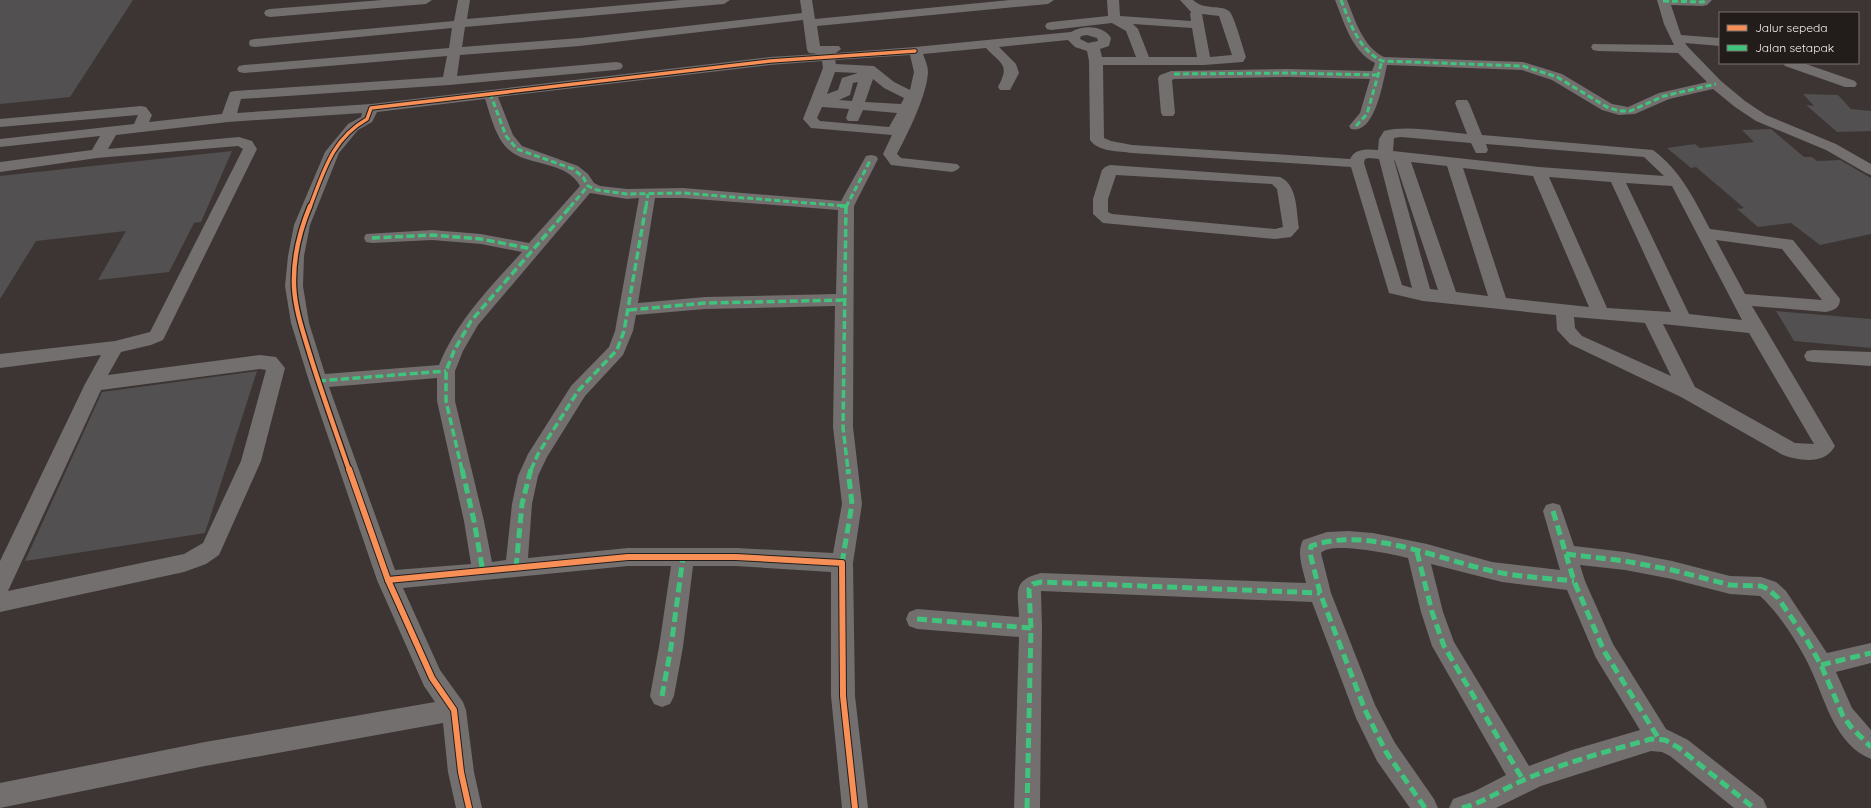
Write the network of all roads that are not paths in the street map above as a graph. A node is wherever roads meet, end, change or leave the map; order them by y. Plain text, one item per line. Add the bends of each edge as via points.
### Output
1 (278, 0) edge
2 (426, 0) edge
3 (464, 0) edge
4 (724, 0) edge
5 (806, 0) edge
6 (1048, 0) edge
7 (1113, 0) edge
8 (1341, 0) edge
9 (1663, 0) edge
10 (1706, 0) edge
11 (1191, 5) edge
12 (270, 13) junction
13 (1114, 19) junction
14 (810, 20) junction
15 (458, 25) junction
16 (1197, 25) junction
17 (1719, 42) edge
18 (255, 43) junction
19 (1680, 43) junction
20 (989, 44) junction
21 (1598, 48) dead end
22 (814, 50) junction
23 (915, 51) junction
24 (454, 52) junction
25 (1094, 54) junction
26 (1144, 60) junction
27 (1204, 61) junction
28 (1382, 61) junction
29 (829, 63) junction
30 (1793, 64) edge
31 (244, 69) junction
32 (868, 72) junction
33 (1377, 75) junction
34 (449, 81) junction
35 (1716, 84) junction
36 (1850, 84) dead end
37 (889, 86) junction
38 (1005, 87) dead end
39 (490, 93) junction
40 (235, 95) junction
41 (818, 101) junction
42 (858, 103) junction
43 (1462, 103) dead end
44 (884, 105) junction
45 (907, 106) junction
46 (371, 108) junction
47 (1168, 113) dead end
48 (228, 118) junction
49 (0, 123) edge
50 (1356, 126) dead end
51 (139, 128) junction
52 (858, 128) junction
53 (111, 130) junction
54 (1477, 140) junction
55 (0, 143) edge
56 (1122, 148) junction
57 (97, 154) junction
58 (1393, 155) junction
59 (871, 160) dead end
60 (1453, 162) junction
61 (1357, 163) junction
62 (1488, 166) junction
63 (0, 167) edge
64 (952, 167) dead end
65 (1110, 170) junction
66 (1871, 170) edge
67 (1538, 172) junction
68 (1616, 177) junction
69 (1677, 182) junction
70 (588, 186) junction
71 (648, 194) junction
72 (846, 206) junction
73 (1704, 233) junction
74 (372, 238) dead end
75 (532, 249) junction
76 (1423, 295) junction
77 (1449, 297) junction
78 (1739, 299) junction
79 (844, 300) junction
80 (1499, 302) junction
81 (629, 310) junction
82 (1565, 310) junction
83 (1601, 314) junction
84 (1651, 318) junction
85 (1683, 319) junction
86 (1755, 328) junction
87 (115, 347) junction
88 (1812, 356) dead end
89 (1871, 359) edge
90 (0, 360) edge
91 (446, 372) junction
92 (318, 381) junction
93 (94, 384) junction
94 (1688, 392) junction
95 (1553, 512) dead end
96 (1417, 552) junction
97 (1566, 554) junction
98 (683, 557) junction
99 (842, 563) junction
100 (516, 568) junction
101 (483, 572) junction
102 (388, 580) junction
103 (1574, 581) junction
104 (0, 584) edge
105 (1320, 593) junction
106 (0, 602) edge
107 (918, 619) dead end
108 (1031, 628) junction
109 (1871, 653) edge
110 (1821, 665) junction
111 (662, 696) dead end
112 (454, 710) junction
113 (1659, 739) junction
114 (1871, 747) edge
115 (1523, 780) junction
116 (0, 796) edge
117 (469, 808) edge
118 (855, 808) edge
119 (1027, 808) edge
120 (1425, 808) edge
121 (1462, 808) edge
122 (1754, 808) edge

1 - 12 street
2 - 12 street
3 - 15 street
4 - 15 street via 548,14
5 - 14 street
6 - 14 street
7 - 13 street
8 - 28 street via 1355,33 1368,52
9 - 10 street
9 - 19 street via 1670,24
11 - 16 street
11 - 27 street via 1225,14 1239,57 1234,60
12 - 18 street
13 - 16 street
13 - 22 street
13 - 26 street via 1132,29
14 - 22 street
14 - 24 street
15 - 18 street
15 - 24 street
16 - 27 street
17 - 19 street
18 - 31 street
19 - 21 street
19 - 35 street
20 - 23 street
20 - 25 street via 1074,36 1078,44
20 - 38 street via 1011,67 1012,73
22 - 34 street
23 - 29 street
23 - 64 street via 920,66 920,78 890,154 896,162
24 - 31 street
24 - 34 street
25 - 26 street
25 - 56 street via 1097,140
26 - 27 street
28 - 33 street
28 - 35 street via 1523,66 1557,77 1619,112 1630,111 1664,96
29 - 32 street
29 - 39 street via 770,61
29 - 41 street
30 - 36 street
31 - 40 street
32 - 37 street
32 - 41 street via 847,81 845,92 841,95
32 - 42 street
33 - 47 street via 1171,75 1166,78
33 - 50 street via 1367,114
34 - 40 street
35 - 66 street via 1761,118 1831,147
37 - 44 street
37 - 45 street via 912,97
39 - 46 street
39 - 70 street via 506,136 517,149 573,169 583,177
40 - 48 street
41 - 42 street
41 - 52 street via 810,119 812,123
42 - 44 street
42 - 52 street
43 - 54 street
44 - 45 street
44 - 52 street via 886,114 861,122
45 - 52 street via 896,129
46 - 48 street
46 - 92 street via 367,119 353,127 332,152 302,225 294,286 300,323
48 - 51 street
49 - 51 street via 141,110 145,115
51 - 53 street
53 - 55 street
53 - 57 street
54 - 58 street via 1394,133 1386,140
54 - 62 street
54 - 69 street via 1648,154
56 - 61 street
56 - 65 street
57 - 63 street
57 - 87 street via 239,141 247,144 250,150 157,336 151,340
58 - 60 street
58 - 61 street via 1367,153 1358,157
58 - 76 street
58 - 77 street
59 - 72 street
60 - 62 street
60 - 80 street
61 - 76 street via 1395,289
62 - 67 street
65 - 65 street via 1275,180 1285,188 1291,228 1285,233 1276,234 1109,219 1099,210
67 - 68 street
67 - 83 street
68 - 69 street
68 - 85 street
69 - 73 street
70 - 71 street via 611,192
70 - 75 street
71 - 72 street via 683,193
71 - 81 street
72 - 79 street
73 - 78 street
73 - 78 street via 1791,246 1831,299 1831,304 1826,306
74 - 75 street via 432,235 481,239
75 - 91 street via 471,321 454,351
76 - 77 street
77 - 80 street
78 - 86 street
79 - 81 street via 705,303
79 - 99 street via 843,427 852,504
80 - 82 street
81 - 100 street via 617,350 578,391 538,454 528,476 522,504
82 - 83 street
82 - 94 street via 1566,330 1576,340
83 - 84 street
84 - 85 street
84 - 94 street
85 - 86 street
86 - 94 street via 1825,446 1809,453 1790,450
87 - 90 street
87 - 93 street
88 - 89 street
91 - 92 street
91 - 101 street via 446,401 474,520
92 - 102 street
93 - 104 street
93 - 106 street via 260,362 270,362 276,368 251,461 211,549 198,558 184,563
95 - 97 street
96 - 103 street via 1494,571
96 - 105 street via 1366,540 1333,539 1316,543 1311,546 1310,553
96 - 115 street via 1432,612 1444,646
97 - 103 street
97 - 110 street via 1625,561 1730,585 1764,586 1778,598
98 - 99 street
98 - 100 street via 628,557
98 - 111 street
99 - 118 street via 843,696
100 - 101 street
101 - 102 street
102 - 112 street via 432,678
103 - 113 street via 1604,651
105 - 108 street via 1041,582 1029,588
105 - 120 street via 1375,731
107 - 108 street
108 - 119 street
109 - 110 street
110 - 114 street via 1843,716
112 - 116 street via 198,755
112 - 117 street via 461,772
113 - 115 street via 1586,757
113 - 122 street via 1679,748
115 - 121 street via 1477,805

